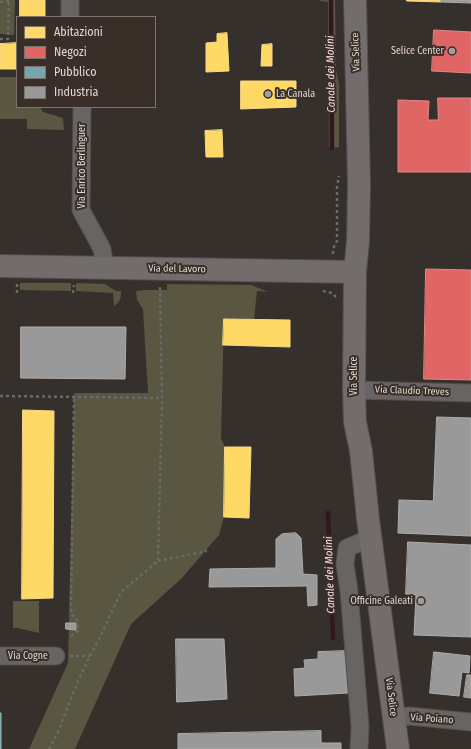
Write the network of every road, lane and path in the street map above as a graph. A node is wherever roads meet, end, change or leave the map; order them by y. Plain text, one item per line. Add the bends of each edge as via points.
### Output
1 (70, 0) edge
2 (355, 0) edge
3 (9, 1) edge
4 (0, 2) edge
5 (70, 16) edge
6 (0, 39) edge
7 (82, 108) edge
8 (0, 266) edge
9 (105, 267) junction
10 (355, 272) junction
11 (18, 281) dead end
12 (159, 281) dead end
13 (17, 293) dead end
14 (354, 390) junction
15 (471, 393) edge
16 (0, 396) edge
17 (74, 397) junction
18 (162, 398) junction
19 (370, 538) junction
20 (207, 551) dead end
21 (158, 561) junction
22 (71, 636) dead end
23 (0, 656) edge
24 (56, 656) dead end
25 (393, 717) junction
26 (471, 722) edge
27 (393, 745) edge
28 (49, 749) edge
29 (359, 749) edge

1 - 5 street
2 - 10 main road, Via Selice via 359,184
3 - 4 path
3 - 6 path via 8,39
7 - 9 street, Via Enrico Berlinguer via 81,210 102,249
8 - 9 main road, Via del Lavoro
9 - 10 main road, Via del Lavoro
10 - 14 main road, Via Selice
11 - 13 path
12 - 18 path
14 - 15 street, Via Claudio Treves
14 - 19 main road, Via Selice via 355,422 361,451
16 - 17 path
17 - 18 path
17 - 22 path via 71,613 77,620 78,631
18 - 21 path
19 - 25 main road, Via Selice
19 - 29 street via 347,548 345,564 360,726
20 - 21 path
21 - 28 path via 121,592
23 - 24 street, Via Cogne
25 - 26 street, Via Poiano via 409,716
25 - 27 main road, Via Selice

